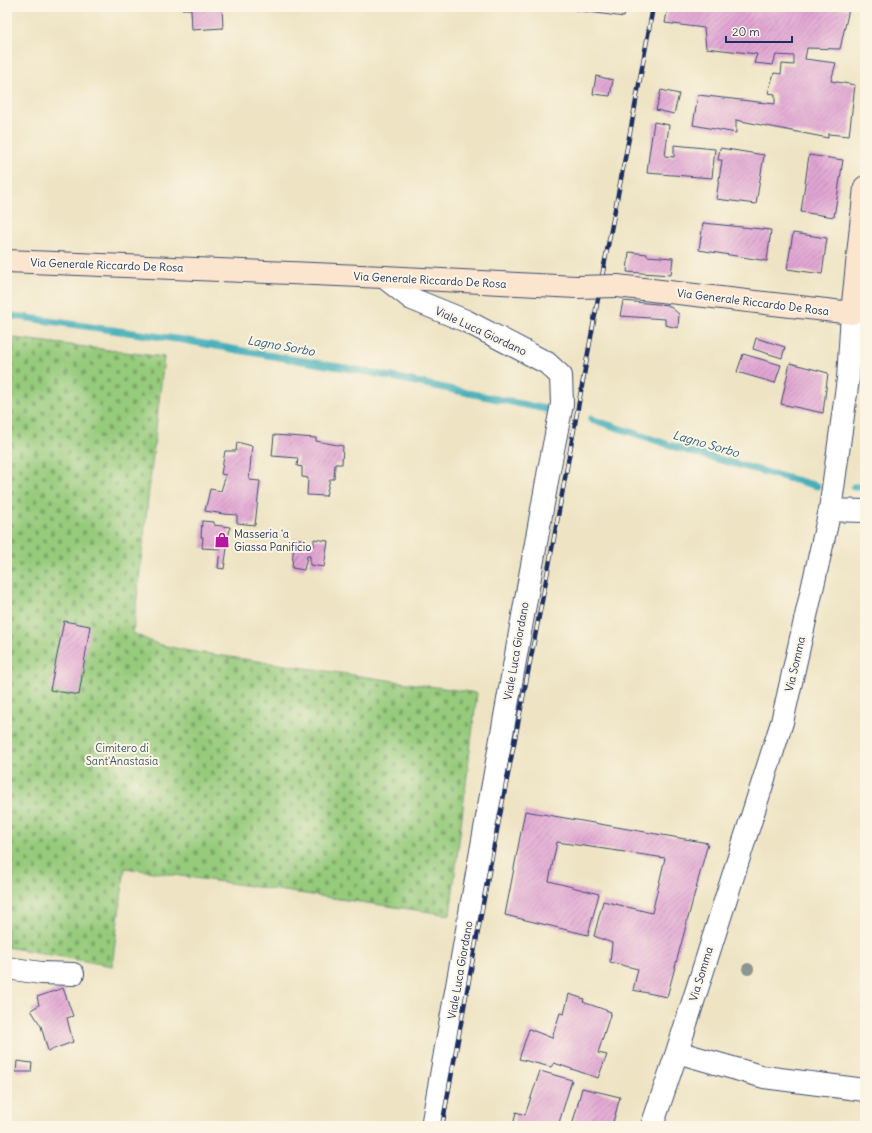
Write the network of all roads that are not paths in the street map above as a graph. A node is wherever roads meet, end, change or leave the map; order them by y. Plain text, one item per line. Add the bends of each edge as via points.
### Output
1 (865, 187) edge
2 (7, 261) edge
3 (384, 277) junction
4 (852, 314) junction
5 (830, 510) junction
6 (865, 511) edge
7 (7, 968) edge
8 (73, 974) dead end
9 (677, 1052) junction
10 (865, 1090) edge
11 (432, 1126) edge
12 (652, 1126) edge

1 - 4 main road, Via Somma
2 - 3 main road, Via Generale Riccardo De Rosa
3 - 4 main road, Via Generale Riccardo De Rosa, bridge via 576,287 617,286
3 - 11 street, Viale Luca Giordano via 412,299 466,321 548,363 561,376 562,404
4 - 5 street, Via Somma via 848,379
5 - 6 street
5 - 9 street, Via Somma via 782,722
7 - 8 street
9 - 10 street via 764,1077
9 - 12 street, Via Somma

